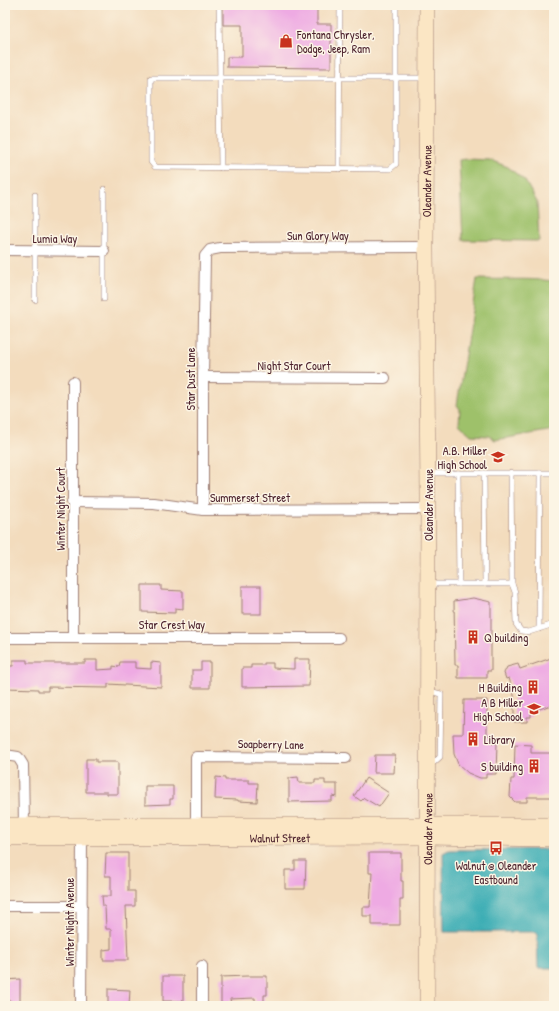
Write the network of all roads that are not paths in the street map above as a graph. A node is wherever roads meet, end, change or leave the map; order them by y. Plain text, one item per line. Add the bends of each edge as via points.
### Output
1 (219, 5) edge
2 (340, 5) edge
3 (396, 5) edge
4 (428, 5) edge
5 (219, 78) junction
6 (339, 78) junction
7 (396, 78) junction
8 (427, 78) junction
9 (221, 168) junction
10 (339, 169) junction
11 (104, 189) dead end
12 (35, 195) dead end
13 (426, 247) junction
14 (5, 250) edge
15 (34, 250) junction
16 (210, 250) joint
17 (104, 251) junction
18 (104, 299) dead end
19 (35, 300) dead end
20 (203, 377) junction
21 (385, 378) dead end
22 (73, 382) dead end
23 (511, 472) junction
24 (428, 473) junction
25 (458, 473) junction
26 (484, 473) junction
27 (540, 473) junction
28 (554, 473) edge
29 (72, 502) junction
30 (428, 509) junction
31 (203, 510) junction
32 (428, 584) junction
33 (459, 584) junction
34 (486, 584) junction
35 (512, 584) junction
36 (554, 624) edge
37 (539, 629) junction
38 (72, 637) junction
39 (5, 638) edge
40 (339, 638) dead end
41 (5, 755) edge
42 (346, 758) dead end
43 (196, 825) junction
44 (5, 826) edge
45 (24, 826) junction
46 (554, 826) edge
47 (427, 831) junction
48 (5, 838) edge
49 (82, 838) junction
50 (554, 839) edge
51 (5, 906) edge
52 (82, 906) junction
53 (202, 966) dead end
54 (81, 1006) edge
55 (202, 1006) edge
56 (427, 1006) edge

1 - 5 lane
2 - 6 lane
3 - 7 lane
4 - 8 street, Oleander Avenue
5 - 6 lane
5 - 9 lane
5 - 9 lane via 151,78 151,162 155,167
6 - 7 lane
6 - 10 lane
7 - 8 lane
7 - 10 lane via 396,164 390,169
8 - 13 street, Oleander Avenue
9 - 10 lane
11 - 17 lane
12 - 15 lane
13 - 16 street, Sun Glory Way
13 - 24 street, Oleander Avenue
14 - 15 street, Lumia Way
15 - 17 street, Lumia Way
15 - 19 lane
16 - 20 street, Star Dust Lane via 205,256
17 - 18 lane
20 - 21 street, Night Star Court
20 - 31 street, Star Dust Lane
22 - 29 street, Winter Night Court
23 - 26 lane
23 - 27 lane
23 - 35 lane
24 - 25 lane
24 - 30 street, Oleander Avenue
25 - 26 lane
25 - 33 lane
26 - 34 lane
27 - 28 lane
27 - 37 lane
29 - 31 street, Summerset Street via 154,503
29 - 38 street, Winter Night Court
30 - 31 street, Summerset Street
30 - 32 street, Oleander Avenue
32 - 33 lane
32 - 47 street, Oleander Avenue
33 - 34 lane
34 - 35 lane
35 - 37 lane via 515,592 516,624 521,631
36 - 37 lane
38 - 39 street, Star Crest Way
38 - 40 street, Star Crest Way
41 - 45 street via 18,756 23,765
42 - 43 street, Soapberry Lane via 196,756
43 - 45 street, Walnut Street
43 - 47 street, Walnut Street
44 - 45 street, Walnut Street
46 - 47 street, Walnut Street
47 - 49 street, Walnut Street
47 - 50 street, Walnut Street
47 - 56 street, Oleander Avenue
48 - 49 street, Walnut Street
49 - 52 street, Winter Night Avenue
51 - 52 street
52 - 54 street, Winter Night Avenue
53 - 55 street

